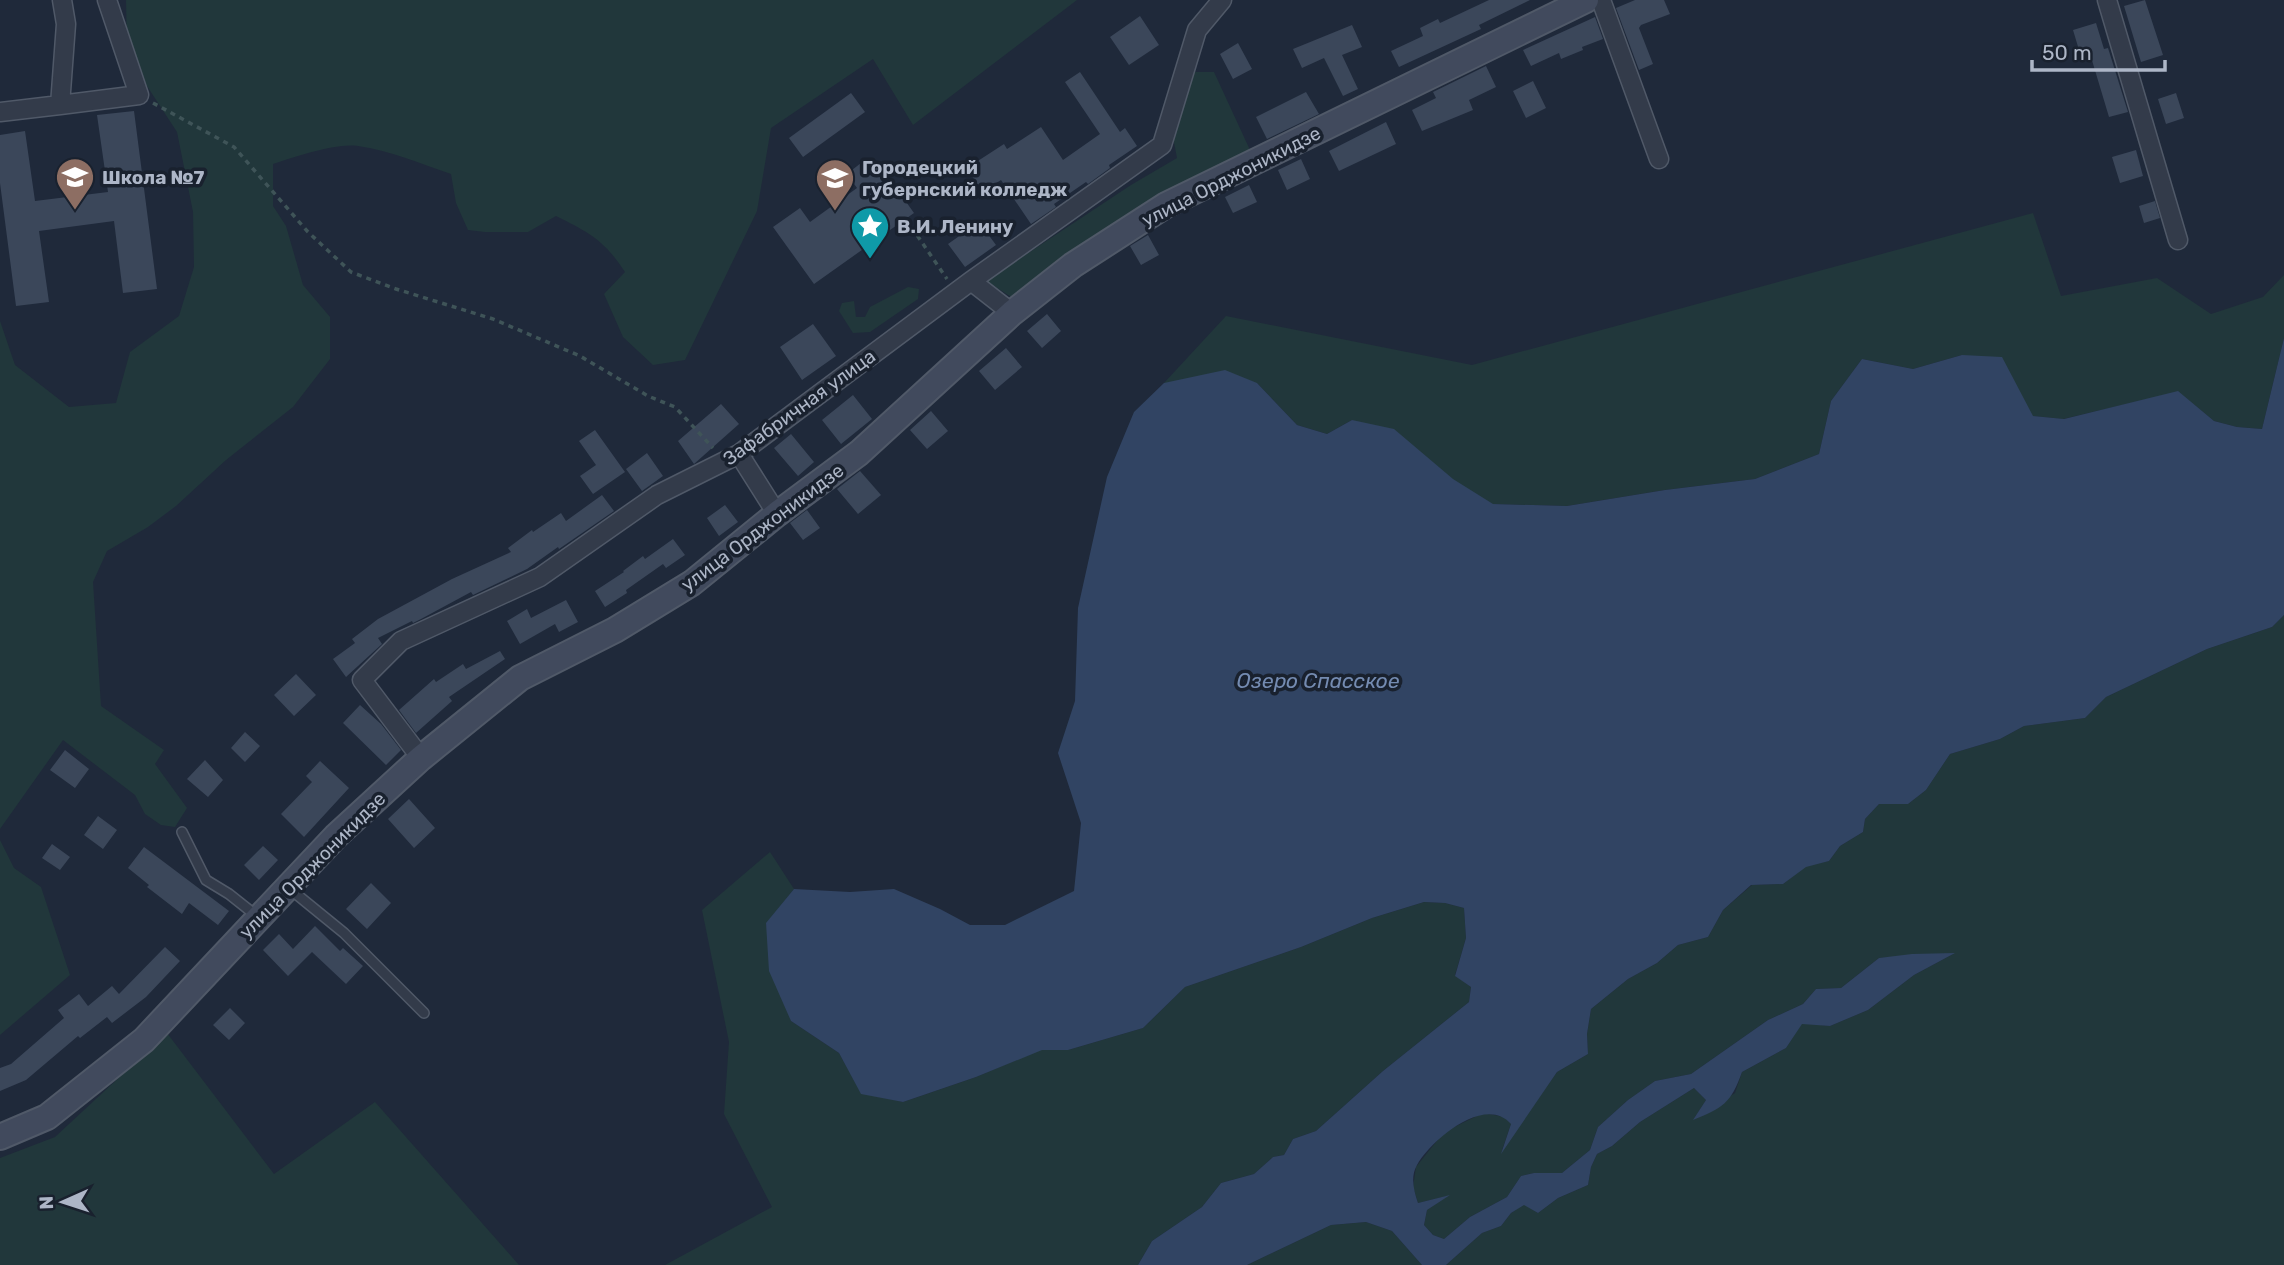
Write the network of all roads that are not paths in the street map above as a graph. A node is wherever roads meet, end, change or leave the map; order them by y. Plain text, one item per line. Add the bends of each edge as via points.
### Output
1 (62, 0) edge
2 (107, 0) edge
3 (1222, 0) edge
4 (1586, 0) edge
5 (1601, 0) edge
6 (2108, 0) edge
7 (60, 105) junction
8 (0, 112) edge
9 (1659, 159) dead end
10 (2178, 240) dead end
11 (971, 281) junction
12 (1012, 313) junction
13 (732, 458) junction
14 (777, 514) junction
15 (421, 758) junction
16 (182, 832) dead end
17 (289, 887) junction
18 (260, 918) junction
19 (424, 1013) dead end
20 (0, 1137) edge

1 - 7 street via 66,24
2 - 7 street via 139,95
3 - 11 street, Зафабричная улица via 1197,30 1162,145
4 - 12 street, улица Орджоникидзе via 1166,205 1073,265
5 - 9 street
6 - 10 street
7 - 8 street
11 - 12 street
11 - 13 street, Зафабричная улица
12 - 14 street, улица Орджоникидзе via 859,453
13 - 14 street
13 - 15 street, Зафабричная улица via 657,495 540,576 401,641 362,680
14 - 15 street, улица Орджоникидзе via 692,583 615,630 520,678
15 - 17 street, улица Орджоникидзе via 336,836
16 - 18 lane via 206,880
17 - 18 street, улица Орджоникидзе
17 - 19 lane via 344,933
18 - 20 street, улица Орджоникидзе via 144,1040 47,1117

